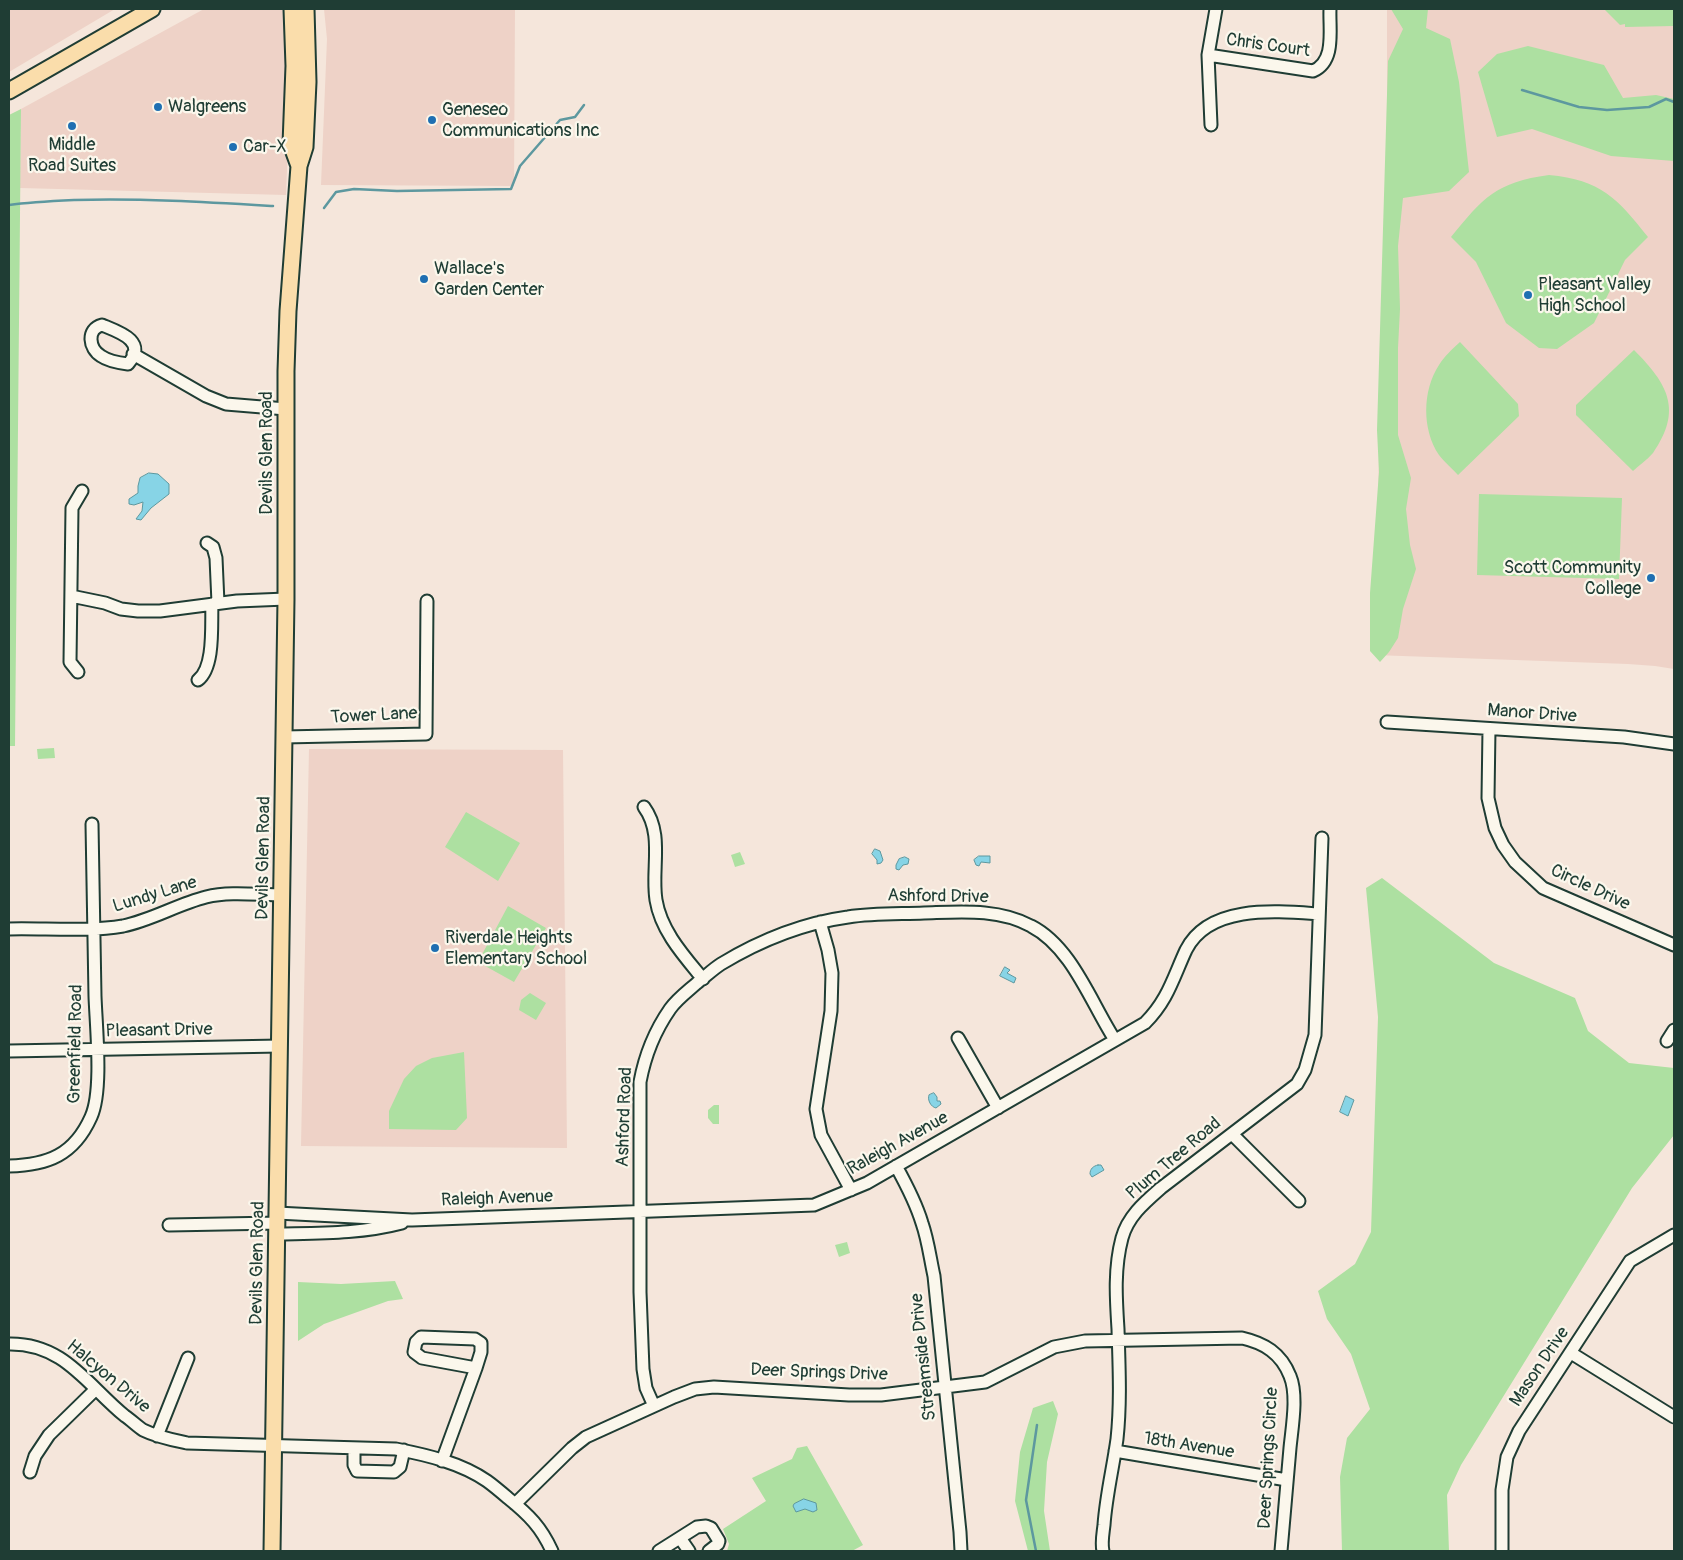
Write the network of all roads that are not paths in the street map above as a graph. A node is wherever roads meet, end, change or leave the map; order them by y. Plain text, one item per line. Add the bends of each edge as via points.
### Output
1 (152, 9) edge
2 (292, 9) edge
3 (306, 9) edge
4 (1216, 9) edge
5 (1330, 9) edge
6 (1208, 55) junction
7 (9, 91) edge
8 (1211, 125) dead end
9 (299, 166) junction
10 (133, 354) dead end
11 (286, 409) junction
12 (82, 491) dead end
13 (207, 543) dead end
14 (71, 596) junction
15 (286, 600) junction
16 (427, 601) dead end
17 (215, 604) junction
18 (78, 672) dead end
19 (198, 680) dead end
20 (1387, 722) dead end
21 (1489, 729) junction
22 (284, 737) junction
23 (1674, 744) edge
24 (644, 807) dead end
25 (92, 824) dead end
26 (1322, 838) dead end
27 (282, 895) junction
28 (1319, 914) junction
29 (820, 922) junction
30 (9, 928) edge
31 (94, 928) junction
32 (1674, 945) edge
33 (703, 979) junction
34 (1674, 1030) edge
35 (958, 1038) dead end
36 (1115, 1040) junction
37 (1667, 1041) dead end
38 (280, 1046) junction
39 (97, 1049) junction
40 (9, 1051) edge
41 (998, 1108) junction
42 (1232, 1134) junction
43 (9, 1166) edge
44 (896, 1166) junction
45 (851, 1190) junction
46 (1299, 1201) dead end
47 (641, 1211) junction
48 (412, 1220) junction
49 (277, 1223) junction
50 (169, 1225) dead end
51 (1673, 1235) edge
52 (1238, 1338) joint
53 (1118, 1340) junction
54 (9, 1344) edge
55 (1571, 1353) junction
56 (188, 1358) dead end
57 (476, 1368) junction
58 (945, 1388) junction
59 (96, 1389) junction
60 (654, 1406) junction
61 (1674, 1417) edge
62 (158, 1436) junction
63 (274, 1446) junction
64 (354, 1448) junction
65 (404, 1450) junction
66 (1115, 1451) junction
67 (442, 1461) junction
68 (30, 1472) dead end
69 (1287, 1480) junction
70 (515, 1504) junction
71 (680, 1538) junction
72 (272, 1551) edge
73 (552, 1551) edge
74 (659, 1551) edge
75 (689, 1551) edge
76 (709, 1551) edge
77 (961, 1551) edge
78 (1103, 1551) edge
79 (1281, 1551) edge
80 (1502, 1551) edge

1 - 7 main road
2 - 9 main road, Devils Glen Road via 291,144
3 - 9 main road, Devils Glen Road via 308,82 305,147
4 - 6 street
5 - 6 street, Chris Court via 1328,58 1313,71
6 - 8 street
9 - 11 main road, Devils Glen Road via 288,311
10 - 11 street via 226,404
11 - 15 main road, Devils Glen Road
12 - 14 street via 72,508
13 - 17 street via 213,546 216,558
14 - 17 street via 138,611
14 - 18 street via 70,662
15 - 17 street
15 - 22 main road, Devils Glen Road
16 - 22 street, Tower Lane via 426,734
17 - 19 street via 210,656 204,675
20 - 21 street, Manor Drive
21 - 23 street, Manor Drive via 1624,737
21 - 32 street, Circle Drive via 1488,798 1495,828 1515,862 1551,892
22 - 27 main road, Devils Glen Road
24 - 33 street via 651,818 655,841 659,914 677,948
25 - 31 street, Greenfield Road
26 - 28 street, Plum Tree Road
27 - 31 street, Lundy Lane via 206,897 140,922
27 - 38 main road, Devils Glen Road
28 - 36 street, Raleigh Avenue via 1250,913 1234,915 1208,927 1187,948 1156,1012 1145,1023
28 - 42 street, Plum Tree Road via 1315,1035 1305,1070 1297,1084
29 - 33 street, Ashford Road via 770,939 720,965
29 - 36 street, Ashford Drive via 873,914 979,912 1031,926 1056,943
29 - 45 street via 832,973 831,1012 816,1109 821,1135
30 - 31 street, Lundy Lane
31 - 39 street, Greenfield Road
33 - 47 street, Ashford Road via 671,1008 644,1060 640,1082
34 - 37 street
35 - 41 street
36 - 41 street, Raleigh Avenue
38 - 39 street, Pleasant Drive
38 - 49 main road, Devils Glen Road
39 - 40 street, Pleasant Drive
39 - 43 street, Greenfield Road via 96,1101 78,1139 52,1160
41 - 44 street, Raleigh Avenue
42 - 46 street
42 - 53 street, Plum Tree Road via 1142,1205 1130,1221 1118,1254
44 - 45 street, Raleigh Avenue
44 - 58 street, Streamside Drive via 911,1194 928,1246
45 - 47 street, Raleigh Avenue via 814,1205
47 - 48 street, Raleigh Avenue
47 - 60 street, Ashford Road via 642,1369
48 - 49 street, Raleigh Avenue
48 - 49 street, Raleigh Avenue via 380,1229 339,1233
49 - 50 street
49 - 63 main road, Devils Glen Road
51 - 55 street, Mason Drive via 1630,1261
52 - 53 street, Deer Springs Drive
52 - 69 street, Deer Springs Circle via 1271,1348 1291,1377 1294,1393
53 - 58 street, Deer Springs Drive via 1085,1341 1054,1347 985,1382
53 - 66 street, Plum Tree Road
54 - 59 street, Halcyon Drive via 35,1346 53,1353
55 - 61 street
55 - 80 street, Mason Drive via 1519,1431 1507,1457 1502,1490
56 - 62 street
57 - 57 street via 481,1343 475,1339 421,1337 416,1342 414,1352 422,1358
57 - 67 street
58 - 60 street, Deer Springs Drive via 848,1395 714,1387 695,1389
58 - 77 street, Streamside Drive
59 - 62 street, Halcyon Drive via 142,1429
59 - 68 street via 49,1435 35,1456
60 - 70 street, Deer Springs Drive via 586,1437
62 - 63 street, Halcyon Drive via 187,1443
63 - 64 street, Halcyon Drive
63 - 72 main road, Devils Glen Road
64 - 65 street, Halcyon Drive
64 - 65 street via 357,1471 394,1472 400,1467
65 - 67 street, Halcyon Drive
66 - 69 street, 18th Avenue
66 - 78 street, Plum Tree Road via 1102,1536
67 - 70 street, Halcyon Drive via 486,1480
69 - 79 street, Deer Springs Circle
70 - 73 street, Halcyon Drive via 529,1515
71 - 74 street
71 - 75 street
71 - 76 street via 696,1527 711,1528 719,1541

